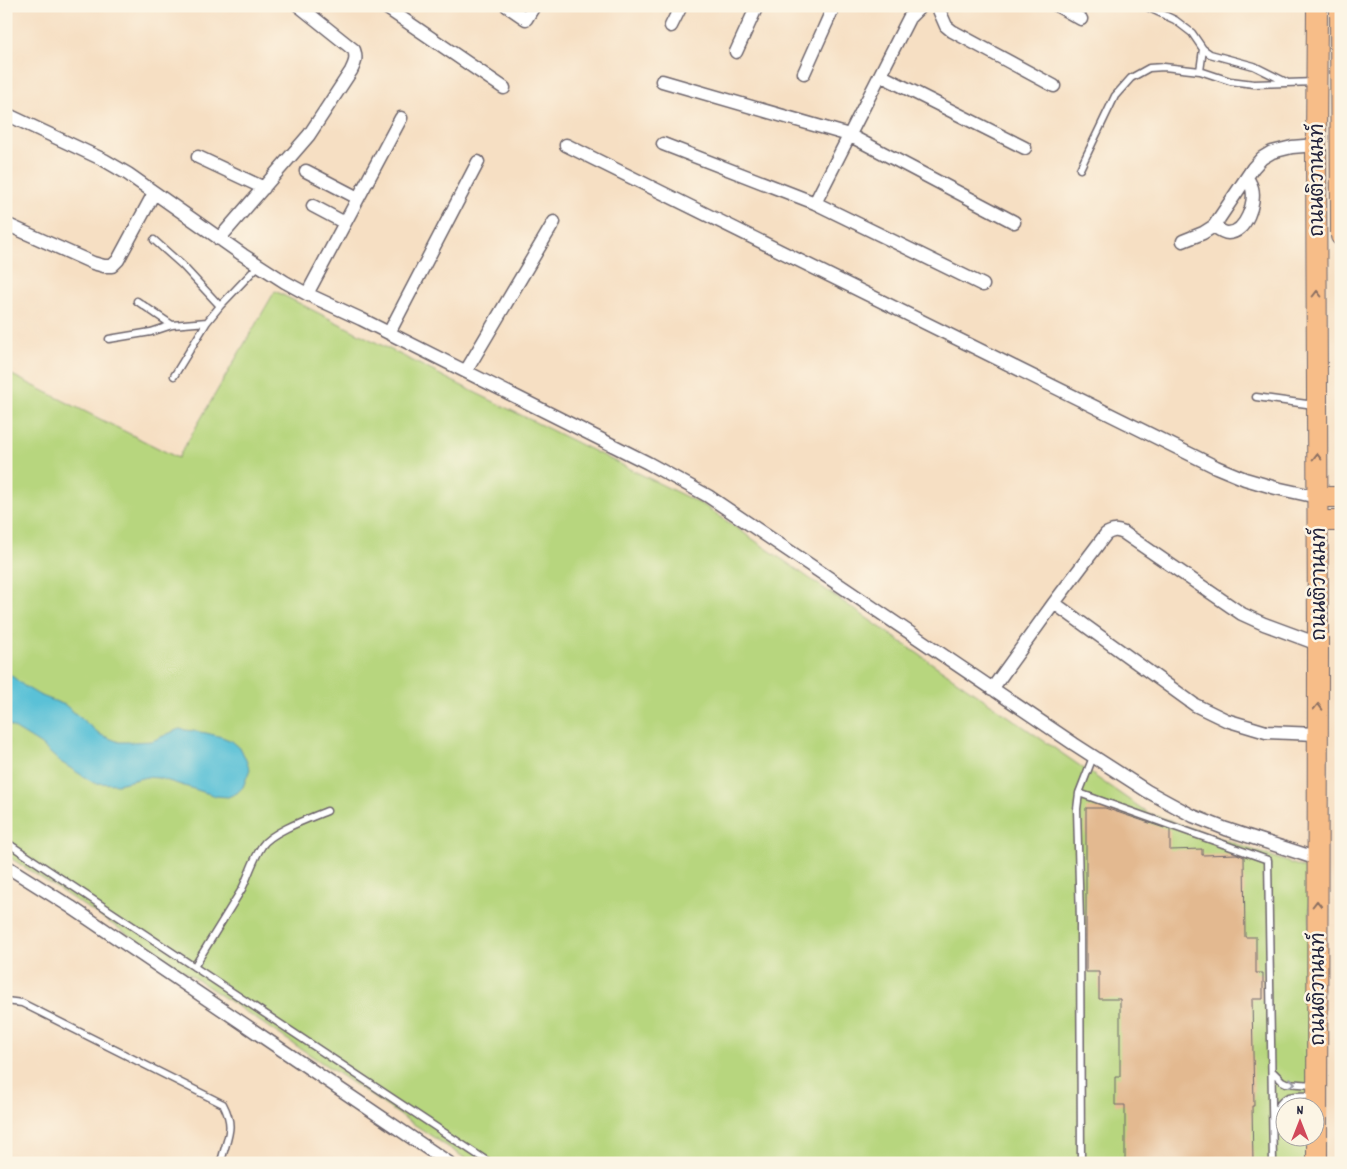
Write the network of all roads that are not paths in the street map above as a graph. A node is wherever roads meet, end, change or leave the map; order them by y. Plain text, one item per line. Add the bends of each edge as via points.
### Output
1 (299, 6) edge
2 (384, 6) edge
3 (507, 6) edge
4 (534, 6) edge
5 (680, 6) edge
6 (757, 6) edge
7 (834, 6) edge
8 (921, 6) edge
9 (926, 6) edge
10 (1058, 6) edge
11 (1145, 6) edge
12 (1317, 6) edge
13 (1340, 6) edge
14 (943, 8) edge
15 (1081, 19) dead end
16 (671, 26) dead end
17 (1203, 49) junction
18 (736, 52) dead end
19 (1200, 71) junction
20 (804, 73) dead end
21 (880, 75) junction
22 (662, 80) dead end
23 (1316, 82) junction
24 (1288, 83) junction
25 (1054, 86) dead end
26 (504, 88) dead end
27 (6, 114) edge
28 (402, 118) dead end
29 (849, 135) junction
30 (1340, 140) edge
31 (663, 144) dead end
32 (566, 145) dead end
33 (1316, 145) junction
34 (1025, 148) dead end
35 (198, 157) dead end
36 (478, 162) dead end
37 (1080, 169) dead end
38 (306, 171) dead end
39 (1247, 177) junction
40 (264, 188) junction
41 (154, 194) junction
42 (358, 198) junction
43 (1341, 201) edge
44 (815, 203) junction
45 (312, 206) dead end
46 (554, 222) dead end
47 (1014, 222) dead end
48 (345, 223) junction
49 (6, 224) edge
50 (1214, 226) junction
51 (1341, 236) edge
52 (219, 238) junction
53 (154, 240) dead end
54 (1183, 241) dead end
55 (259, 265) junction
56 (983, 285) dead end
57 (307, 294) junction
58 (137, 301) dead end
59 (220, 306) junction
60 (207, 322) junction
61 (172, 325) junction
62 (389, 334) junction
63 (109, 339) dead end
64 (466, 371) junction
65 (174, 376) dead end
66 (1256, 397) dead end
67 (1317, 406) junction
68 (1317, 497) junction
69 (1341, 497) edge
70 (1318, 521) junction
71 (1341, 521) edge
72 (1054, 603) junction
73 (1318, 644) junction
74 (992, 689) junction
75 (1317, 734) junction
76 (1093, 757) junction
77 (1078, 793) junction
78 (326, 811) dead end
79 (6, 842) edge
80 (1318, 859) junction
81 (6, 866) edge
82 (194, 967) junction
83 (6, 1002) edge
84 (1272, 1071) junction
85 (1317, 1091) junction
86 (1272, 1119) junction
87 (219, 1163) edge
88 (449, 1163) edge
89 (490, 1163) edge
90 (1080, 1163) edge
91 (1273, 1163) edge
92 (1317, 1163) edge

1 - 40 street via 354,50 355,63 309,135
2 - 26 street
3 - 4 street via 526,19
5 - 16 street
6 - 18 street
7 - 20 street
8 - 21 street via 909,18
9 - 14 street via 932,10
10 - 15 street
11 - 17 lane via 1175,20 1192,33
12 - 23 main road, ถนนติวานนท์
13 - 30 main road, ถนนติวานนท์
14 - 25 street via 946,26 952,31
17 - 19 lane
17 - 24 lane via 1210,54 1254,66
19 - 24 lane via 1254,84
19 - 37 lane via 1149,68 1131,78 1115,96
21 - 29 street
21 - 34 street
22 - 29 street
23 - 24 lane
23 - 33 main road, ถนนติวานนท์
27 - 41 street via 104,160
28 - 42 street
29 - 44 street
29 - 47 street
30 - 43 main road, ถนนติวานนท์
31 - 44 street
32 - 68 street via 1216,467 1245,479
33 - 39 street via 1272,152 1262,158
67 -> 33 main road, ถนนติวานนท์
35 - 40 street
36 - 62 street
38 - 42 street
39 - 50 street
39 - 50 street via 1252,188 1247,220 1230,233
40 - 52 street
41 - 49 street via 112,266 93,263
41 - 52 street
42 - 48 street
43 - 51 main road, ถนนติวานนท์
44 - 56 street
45 - 48 street
46 - 64 street
48 - 57 street
50 - 54 street
52 - 55 street
53 - 59 lane
55 - 57 street
55 - 59 lane
57 - 62 street
58 - 61 lane
59 - 60 lane
60 - 61 lane
60 - 65 lane
61 - 63 lane
62 - 64 street
64 - 74 street via 708,496
66 - 67 lane
68 -> 67 main road, ถนนติวานนท์
68 - 69 main road
68 - 70 main road, ถนนติวานนท์
70 - 71 main road
70 - 73 main road, ถนนติวานนท์
72 - 73 street via 1106,534 1119,531 1242,614
72 - 74 street
72 - 75 street via 1195,705 1226,720 1266,732
75 -> 73 main road, ถนนติวานนท์
74 - 76 street
75 - 80 main road, ถนนติวานนท์
76 - 77 lane
76 - 80 street via 1194,816
77 - 84 lane via 1268,860
77 - 90 lane
78 - 82 lane via 282,831 263,844 242,889
79 - 82 lane
85 -> 80 main road, ถนนติวานนท์
81 - 88 street via 72,907
82 - 89 lane
83 - 87 lane via 22,1003 223,1104 230,1126
84 -> 85 lane via 1286,1083
84 - 86 lane
85 - 86 lane via 1285,1098
85 - 92 main road, ถนนติวานนท์
86 - 91 lane

